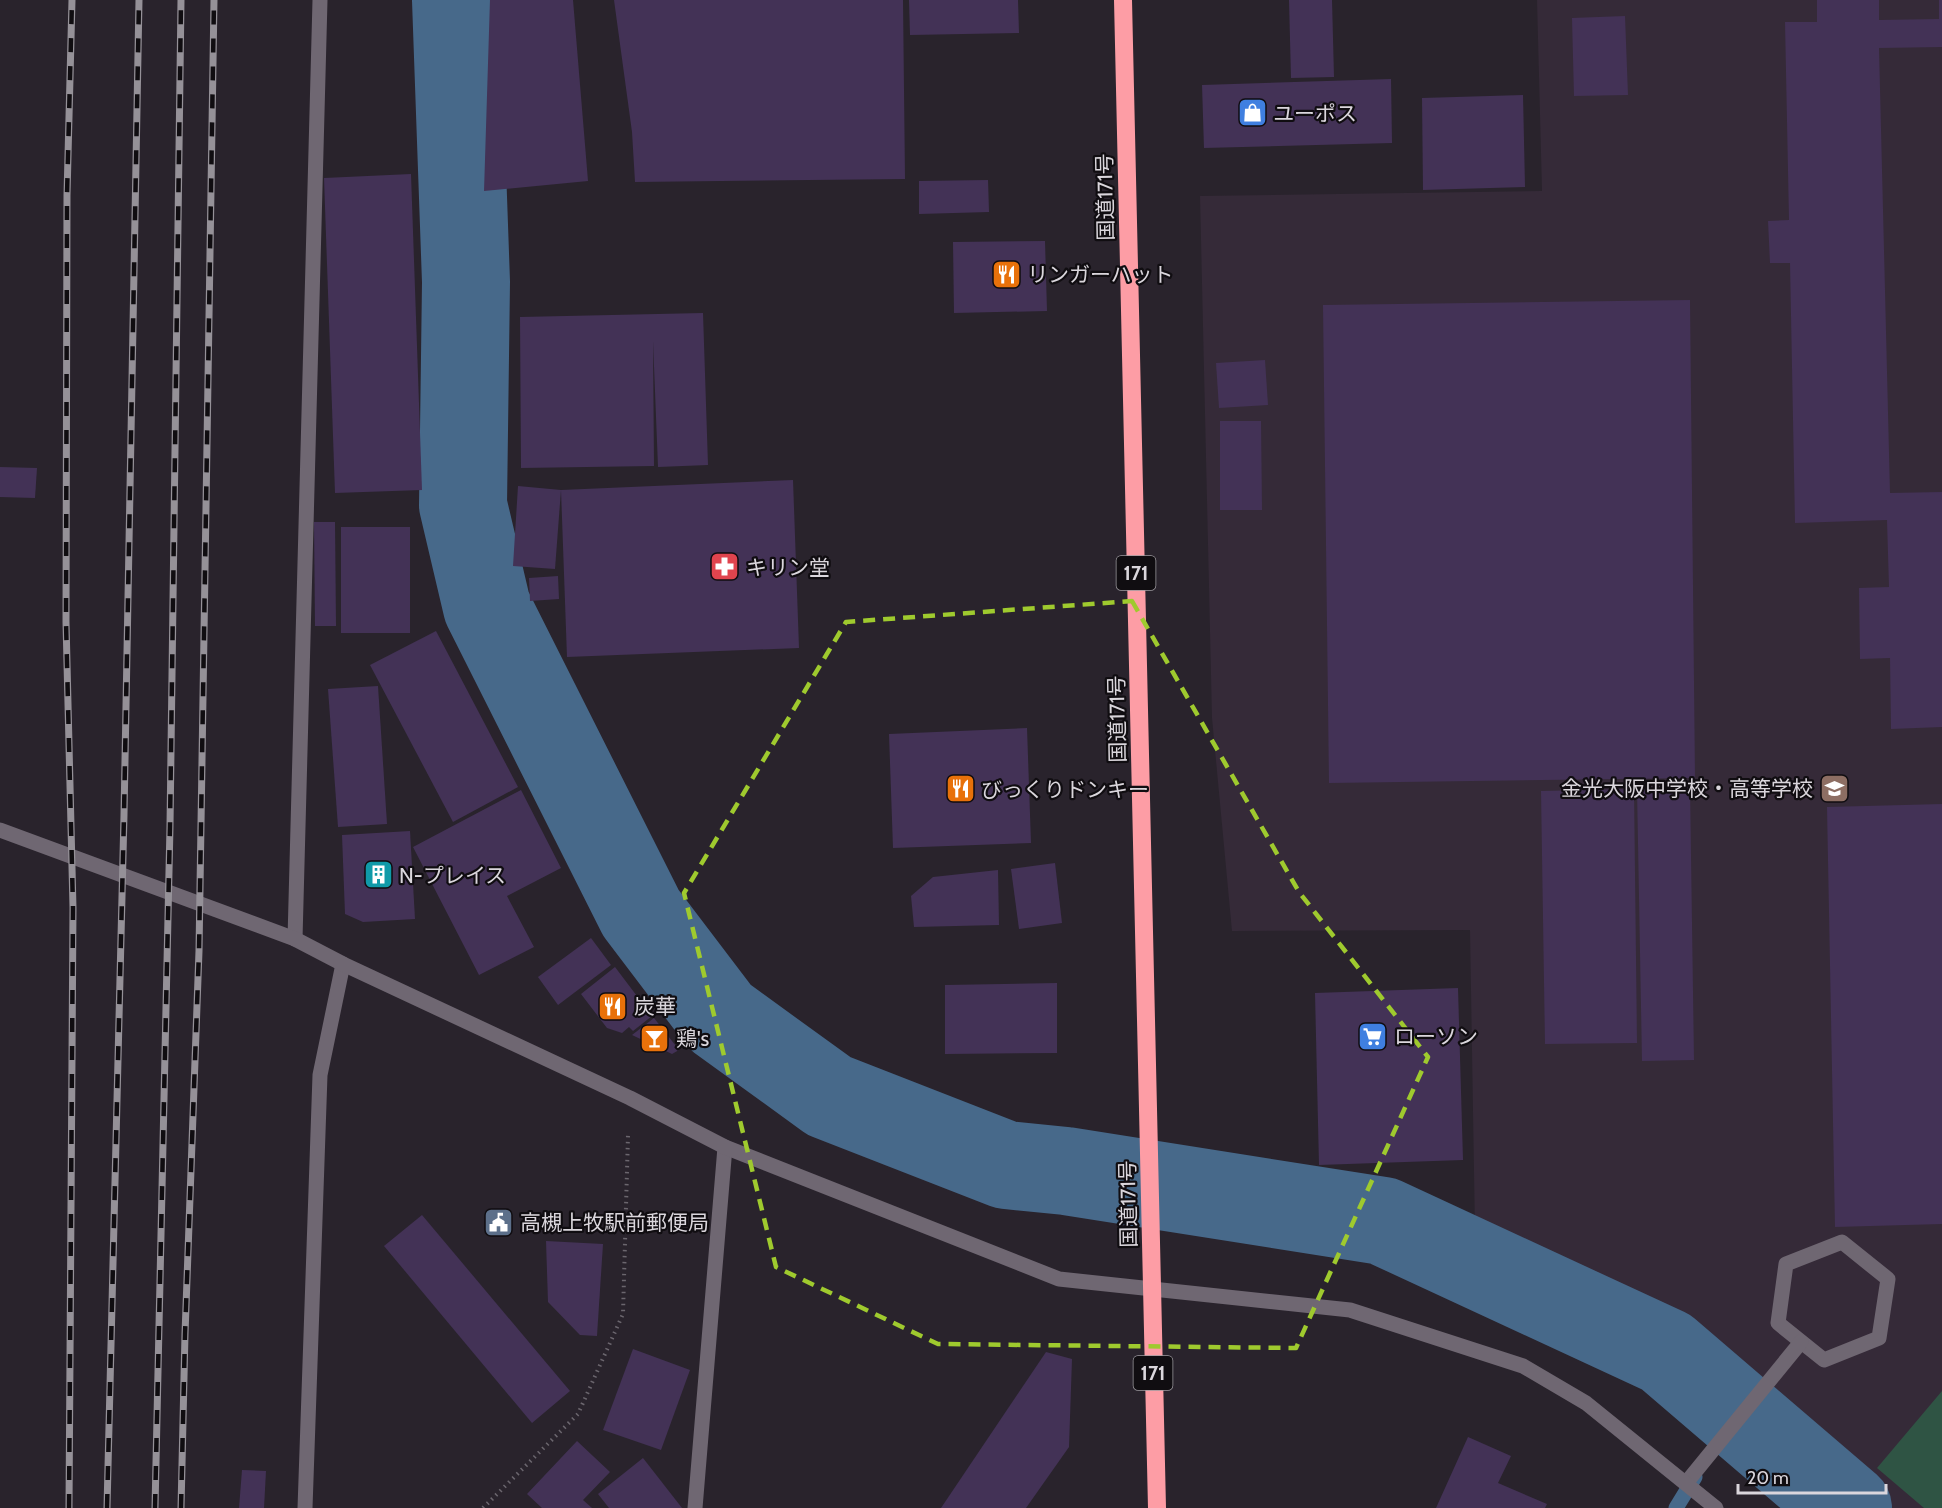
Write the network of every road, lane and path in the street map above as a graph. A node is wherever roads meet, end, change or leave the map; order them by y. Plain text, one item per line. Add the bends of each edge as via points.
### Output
1 (321, 0) edge
2 (1123, 0) edge
3 (0, 830) edge
4 (295, 939) junction
5 (343, 964) junction
6 (630, 1098) junction
7 (725, 1147) junction
8 (1151, 1289) junction
9 (1801, 1342) junction
10 (1686, 1483) junction
11 (305, 1508) edge
12 (483, 1508) edge
13 (695, 1508) edge
14 (1157, 1508) edge
15 (1716, 1508) edge

1 - 4 street
2 - 8 highway, 国道171号 / 171
3 - 4 street
4 - 5 street
5 - 6 street
5 - 11 street via 320,1075
6 - 7 street
6 - 12 path via 623,1314 578,1414
7 - 8 street via 1059,1279
7 - 13 street
8 - 10 street via 1350,1310 1523,1366 1586,1403
8 - 14 highway, 国道171号 / 171
9 - 9 street via 1778,1323 1786,1264 1842,1242 1888,1279 1879,1338 1824,1360
9 - 10 street
10 - 15 street

